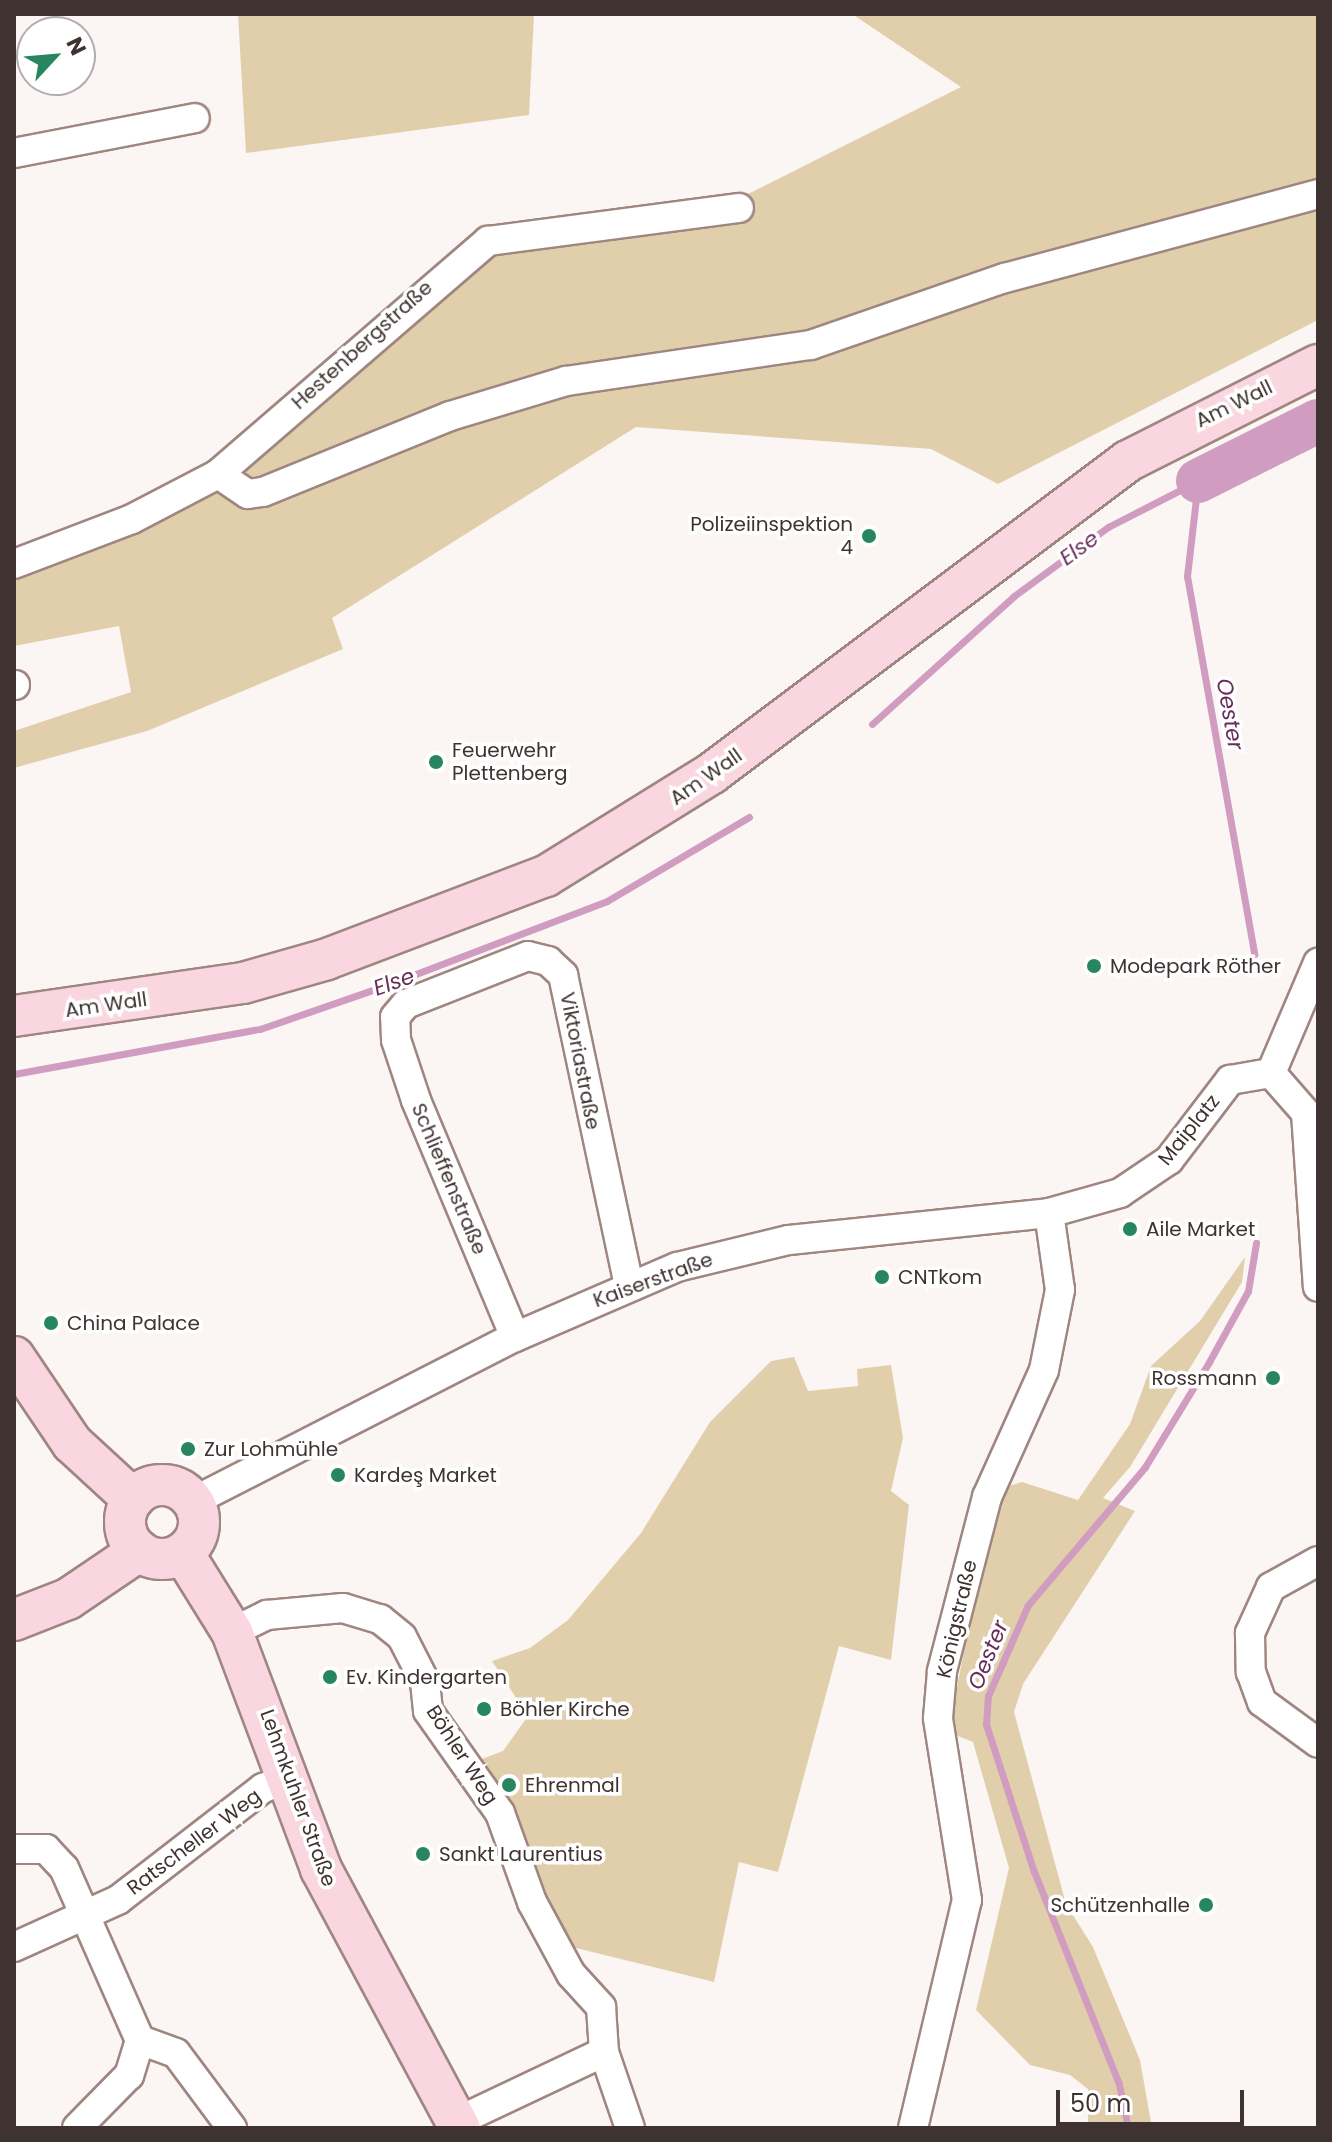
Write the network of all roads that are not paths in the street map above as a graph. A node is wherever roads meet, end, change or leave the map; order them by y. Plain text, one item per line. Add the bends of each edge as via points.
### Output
1 (195, 118) dead end
2 (14, 153) edge
3 (1318, 194) edge
4 (739, 208) dead end
5 (1318, 365) edge
6 (218, 474) junction
7 (14, 564) edge
8 (1318, 963) edge
9 (14, 1016) edge
10 (395, 1017) joint
11 (1271, 1073) junction
12 (1150, 1176) joint
13 (1049, 1213) junction
14 (629, 1285) junction
15 (1318, 1287) edge
16 (515, 1337) junction
17 (14, 1357) edge
18 (133, 1499) junction
19 (192, 1502) junction
20 (139, 1551) junction
21 (183, 1553) junction
22 (1318, 1561) edge
23 (14, 1620) edge
24 (232, 1632) junction
25 (1318, 1743) edge
26 (288, 1779) junction
27 (14, 1849) edge
28 (87, 1917) junction
29 (14, 1947) edge
30 (140, 2040) junction
31 (604, 2052) junction
32 (458, 2125) edge
33 (77, 2128) edge
34 (232, 2128) edge
35 (630, 2128) edge
36 (913, 2128) edge

1 - 2 street
3 - 6 street via 1005,278 811,345 566,381 450,416 263,492 248,494
4 - 6 street, Hestenbergstraße via 488,241
5 - 9 main road, Am Wall via 1128,461 712,773 546,876 327,959 243,983
6 - 7 street, Hestenbergstraße via 132,519
8 - 11 street
10 - 14 street, Viktoriastraße via 406,1004 528,956 548,961 563,975
10 - 16 street, Schlieffenstraße via 416,1100
11 - 12 street, Maiplatz via 1230,1080
11 - 15 street via 1306,1113
12 - 13 street, Kaiserstraße via 1109,1197
13 - 14 street, Kaiserstraße via 789,1240
13 - 36 street, Königstraße via 1060,1290 1044,1370 987,1497 942,1671 938,1718 967,1900
14 - 16 street, Kaiserstraße
16 - 19 street, Kaiserstraße
17 - 18 main road via 72,1443
18 - 19 main road via 163,1486
18 - 20 main road via 125,1530
19 - 21 main road via 198,1529
20 - 21 main road via 161,1559
20 - 23 main road via 68,1599
21 - 24 main road, Lehmkuhler Straße
22 - 25 street via 1271,1587 1250,1633 1251,1672 1262,1702
24 - 26 main road, Lehmkuhler Straße
24 - 31 street, Böhler Weg via 303,1607 366,1612 396,1631 413,1650 428,1711 500,1813 560,1954 601,2007
26 - 28 street, Ratscheller Weg via 263,1788 158,1872
26 - 32 main road, Lehmkuhler Straße via 321,1869
27 - 28 street via 46,1849
28 - 29 street, Ratscheller Weg
28 - 30 street
30 - 33 street via 129,2075
30 - 34 street via 176,2053
31 - 32 street
31 - 35 street, Böhler Weg

